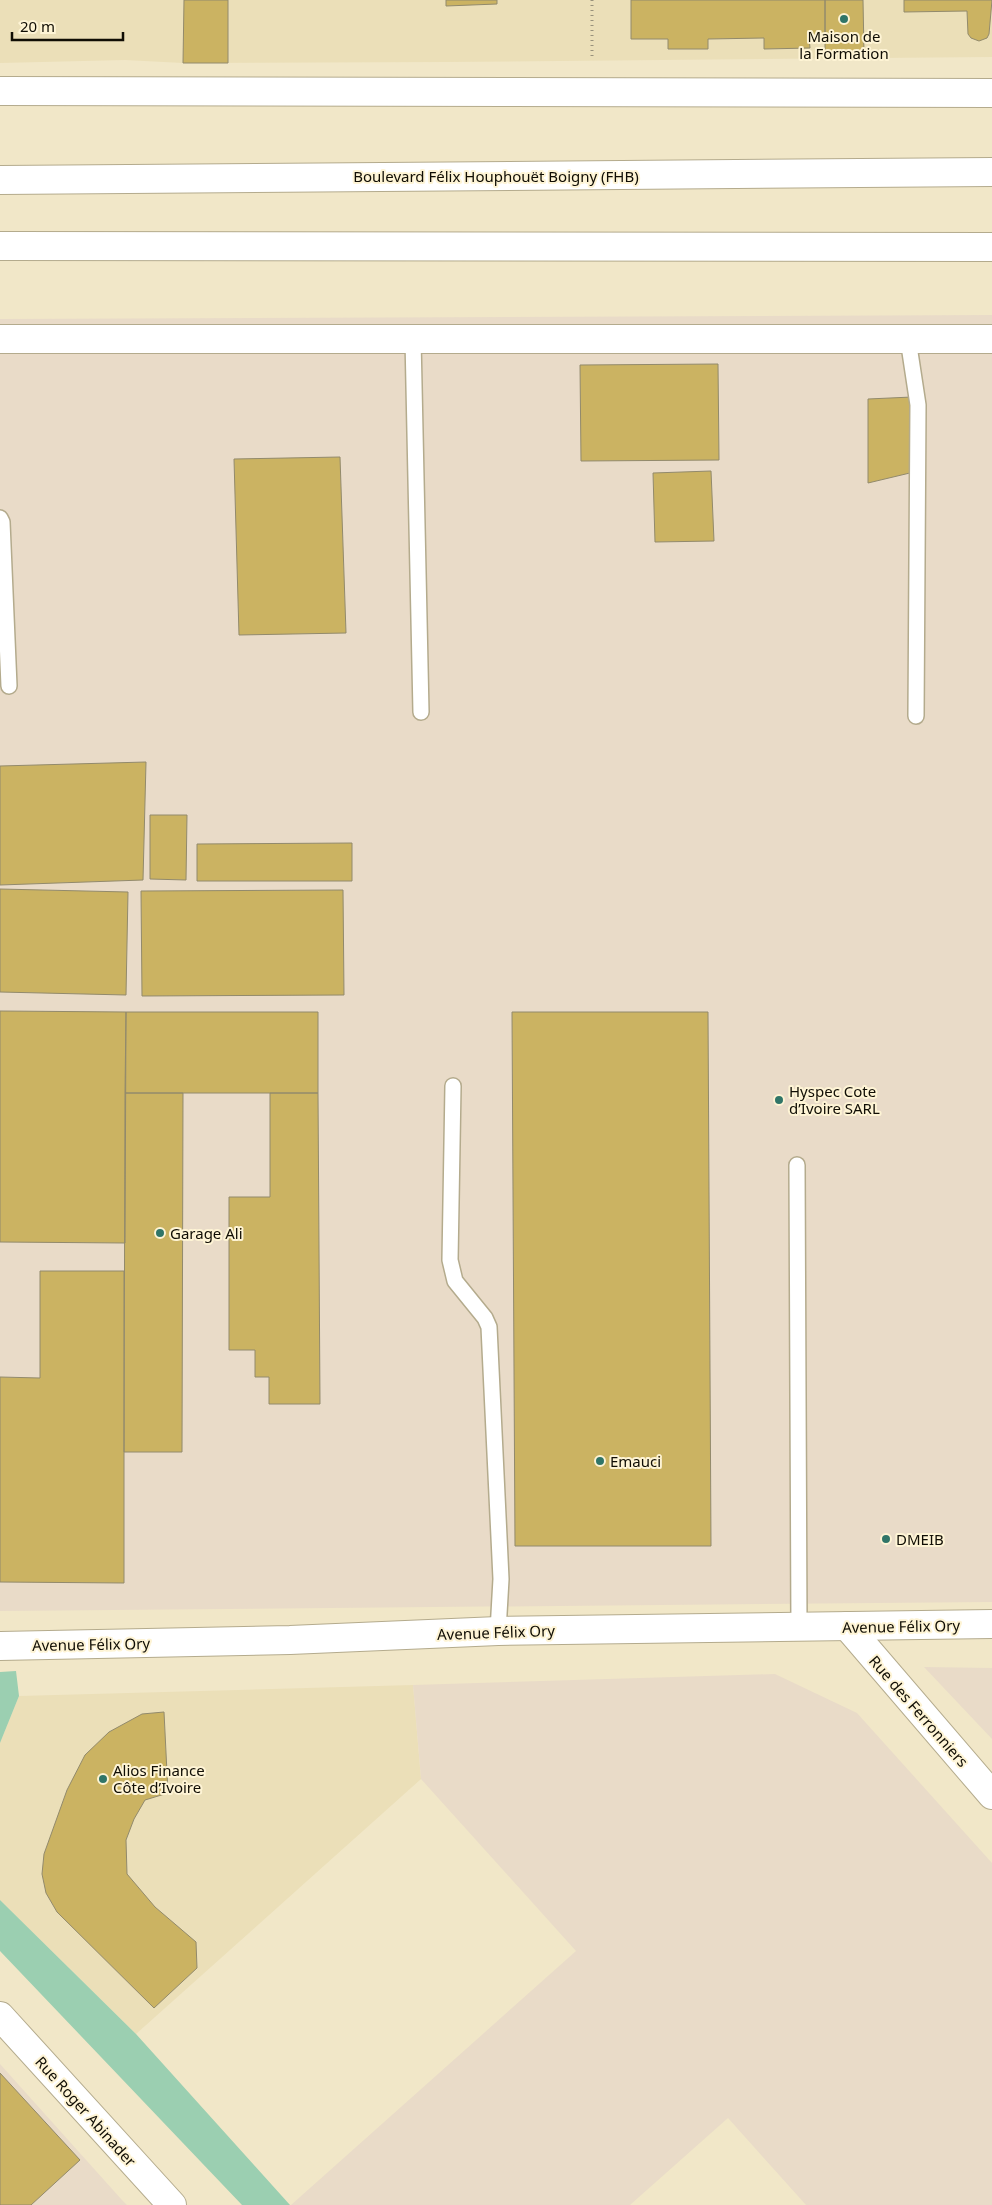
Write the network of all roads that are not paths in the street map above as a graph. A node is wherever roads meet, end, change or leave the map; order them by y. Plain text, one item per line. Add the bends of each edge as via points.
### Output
1 (0, 91) edge
2 (992, 93) edge
3 (992, 172) edge
4 (0, 180) edge
5 (0, 246) edge
6 (992, 246) edge
7 (413, 339) junction
8 (908, 339) junction
9 (992, 339) edge
10 (0, 340) edge
11 (0, 518) edge
12 (9, 686) dead end
13 (422, 712) dead end
14 (916, 716) dead end
15 (453, 1086) dead end
16 (797, 1165) dead end
17 (992, 1624) edge
18 (847, 1626) junction
19 (799, 1627) junction
20 (498, 1632) junction
21 (0, 1646) edge
22 (992, 1795) edge
23 (0, 2016) edge
24 (172, 2205) edge

1 - 2 street
3 - 4 street, Boulevard Félix Houphouët Boigny (FHB)
5 - 6 street
7 - 8 street
7 - 10 street
7 - 13 lane
8 - 9 street
8 - 14 lane via 918,405
11 - 12 lane
15 - 20 lane via 450,1260 455,1281 489,1327 501,1579
16 - 19 lane
17 - 18 street, Avenue Félix Ory
18 - 19 street, Avenue Félix Ory
18 - 22 street, Rue des Ferronniers
19 - 20 street, Avenue Félix Ory
20 - 21 street, Avenue Félix Ory
23 - 24 street, Rue Roger Abinader

